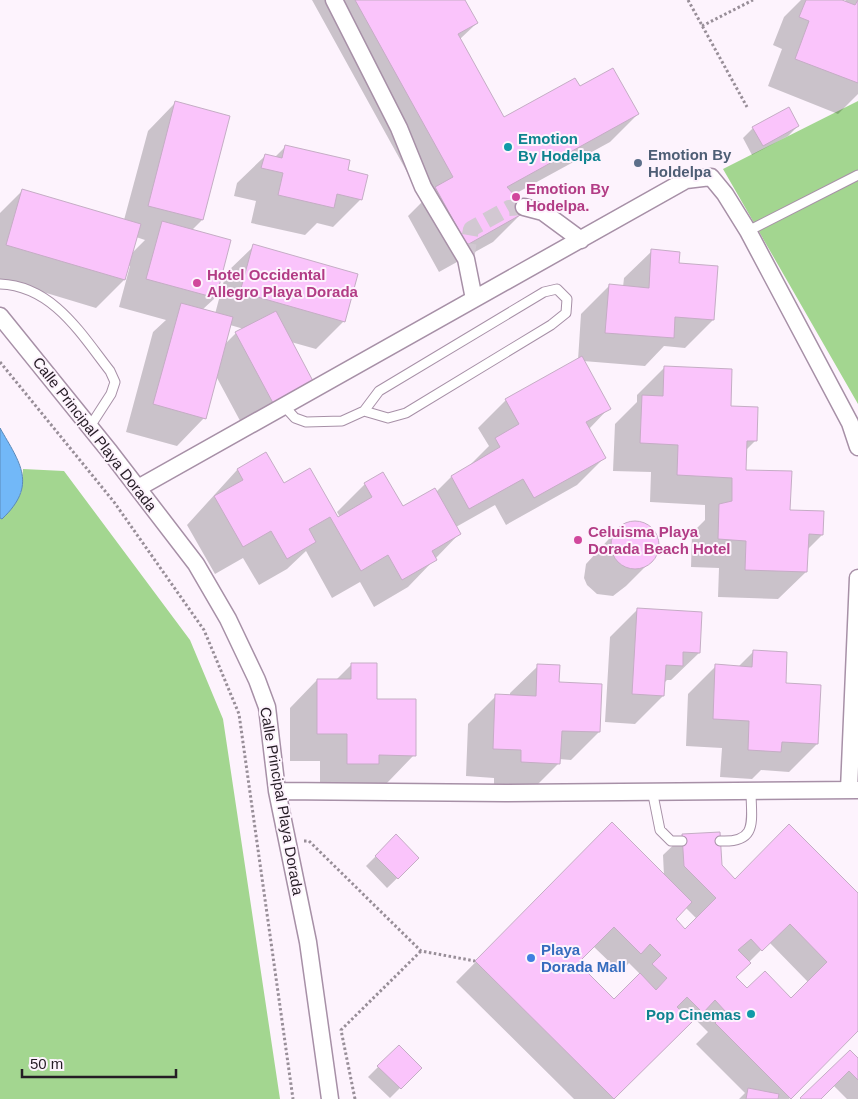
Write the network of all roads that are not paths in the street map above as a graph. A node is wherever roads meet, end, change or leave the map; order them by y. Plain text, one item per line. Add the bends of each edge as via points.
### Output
1 (334, 0) edge
2 (858, 175) edge
3 (524, 207) tunnel mouth
4 (748, 231) junction
5 (581, 240) junction
6 (0, 284) edge
7 (474, 299) junction
8 (0, 316) edge
9 (284, 406) junction
10 (364, 411) junction
11 (89, 428) junction
12 (858, 447) edge
13 (138, 488) junction
14 (858, 578) edge
15 (652, 790) junction
16 (751, 790) junction
17 (853, 790) edge
18 (278, 791) junction
19 (682, 841) dead end
20 (720, 842) dead end
21 (330, 1099) edge

1 - 7 street via 399,128 423,187 466,259
2 - 4 lane
3 - 5 street via 543,212
4 - 5 street via 711,177 686,180
4 - 12 street via 850,423
5 - 7 street
6 - 11 lane via 46,298 62,310 110,370 115,382 112,394
7 - 9 street
8 - 11 street, Calle Principal Playa Dorada
9 - 10 lane via 295,418 306,422 342,422
9 - 13 street
10 - 10 lane via 379,391 544,292 558,289 568,299 566,313 551,325 406,413 388,418
11 - 13 street, Calle Principal Playa Dorada
13 - 18 street, Calle Principal Playa Dorada via 196,564 228,619 257,680 267,707
14 - 17 street
15 - 16 street
15 - 18 street via 505,793
15 - 19 lane via 660,830 671,841
16 - 17 street
16 - 20 lane via 748,833 736,842
18 - 21 street, Calle Principal Playa Dorada via 308,942

